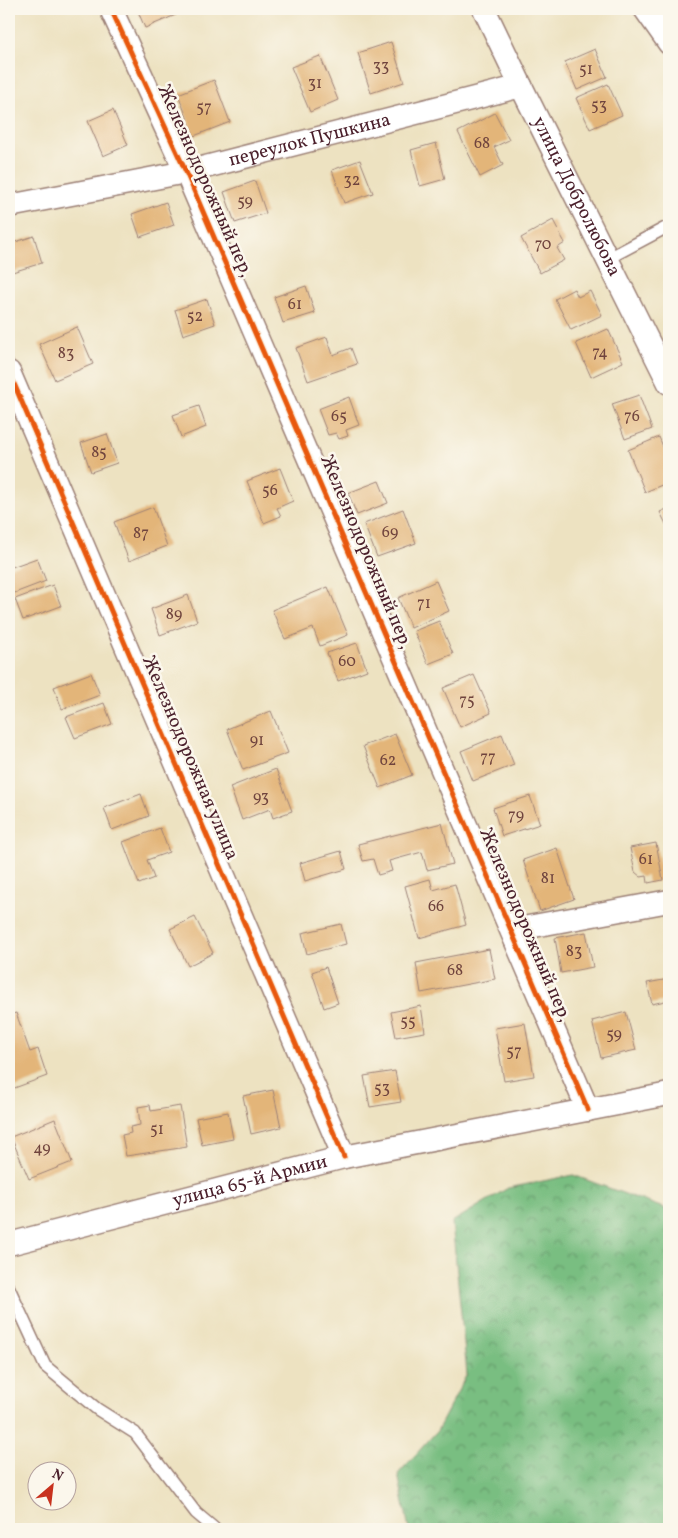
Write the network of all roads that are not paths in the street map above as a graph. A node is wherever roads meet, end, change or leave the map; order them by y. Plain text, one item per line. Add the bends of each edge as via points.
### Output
1 (111, 9) edge
2 (484, 9) edge
3 (645, 9) edge
4 (669, 42) edge
5 (521, 86) junction
6 (186, 172) junction
7 (9, 206) edge
8 (669, 226) edge
9 (607, 259) junction
10 (9, 372) edge
11 (669, 383) edge
12 (669, 901) edge
13 (512, 930) junction
14 (669, 1094) edge
15 (588, 1110) junction
16 (344, 1157) junction
17 (9, 1244) edge
18 (9, 1288) edge
19 (215, 1529) edge

1 - 6 street, Железнодорожный пер,
2 - 5 street, улица Добролюбова
3 - 4 street
5 - 6 street, переулок Пушкина
5 - 9 street, улица Добролюбова
6 - 7 street, переулок Пушкина
6 - 13 street, Железнодорожный пер,
8 - 9 lane
9 - 11 street, улица Добролюбова
10 - 16 street, Железнодорожная улица
12 - 13 street
13 - 15 street, Железнодорожный пер,
14 - 15 street, улица 65-й Армии
15 - 16 street, улица 65-й Армии
16 - 17 street, улица 65-й Армии
18 - 19 lane via 45,1366 135,1433 196,1513

